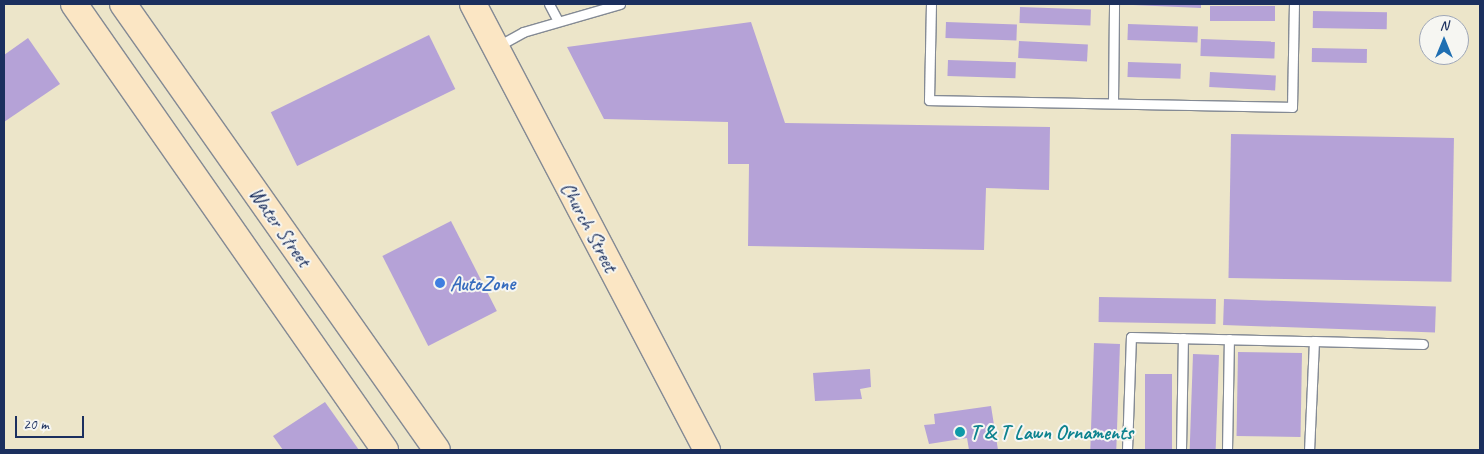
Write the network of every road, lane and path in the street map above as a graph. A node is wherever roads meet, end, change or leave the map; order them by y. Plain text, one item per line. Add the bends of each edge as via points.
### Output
1 (74, 4) edge
2 (123, 4) edge
3 (473, 4) edge
4 (549, 4) edge
5 (616, 4) edge
6 (931, 4) edge
7 (1114, 4) edge
8 (1294, 4) edge
9 (558, 21) junction
10 (496, 48) junction
11 (1113, 103) junction
12 (1183, 338) junction
13 (1229, 339) junction
14 (1314, 341) junction
15 (1423, 344) dead end
16 (385, 450) edge
17 (437, 450) edge
18 (707, 450) edge
19 (1127, 450) edge
20 (1181, 450) edge
21 (1227, 450) edge
22 (1309, 450) edge

1 - 16 main road, Water Street
2 - 17 main road, Water Street
3 - 10 main road, Church Street
4 - 9 lane
5 - 9 lane
6 - 11 lane via 929,100
7 - 11 lane
8 - 11 lane via 1292,106
9 - 10 lane via 523,32
10 - 18 main road, Church Street
12 - 13 lane
12 - 19 lane via 1131,337
12 - 20 lane
13 - 14 lane
13 - 21 lane
14 - 15 lane
14 - 22 lane

